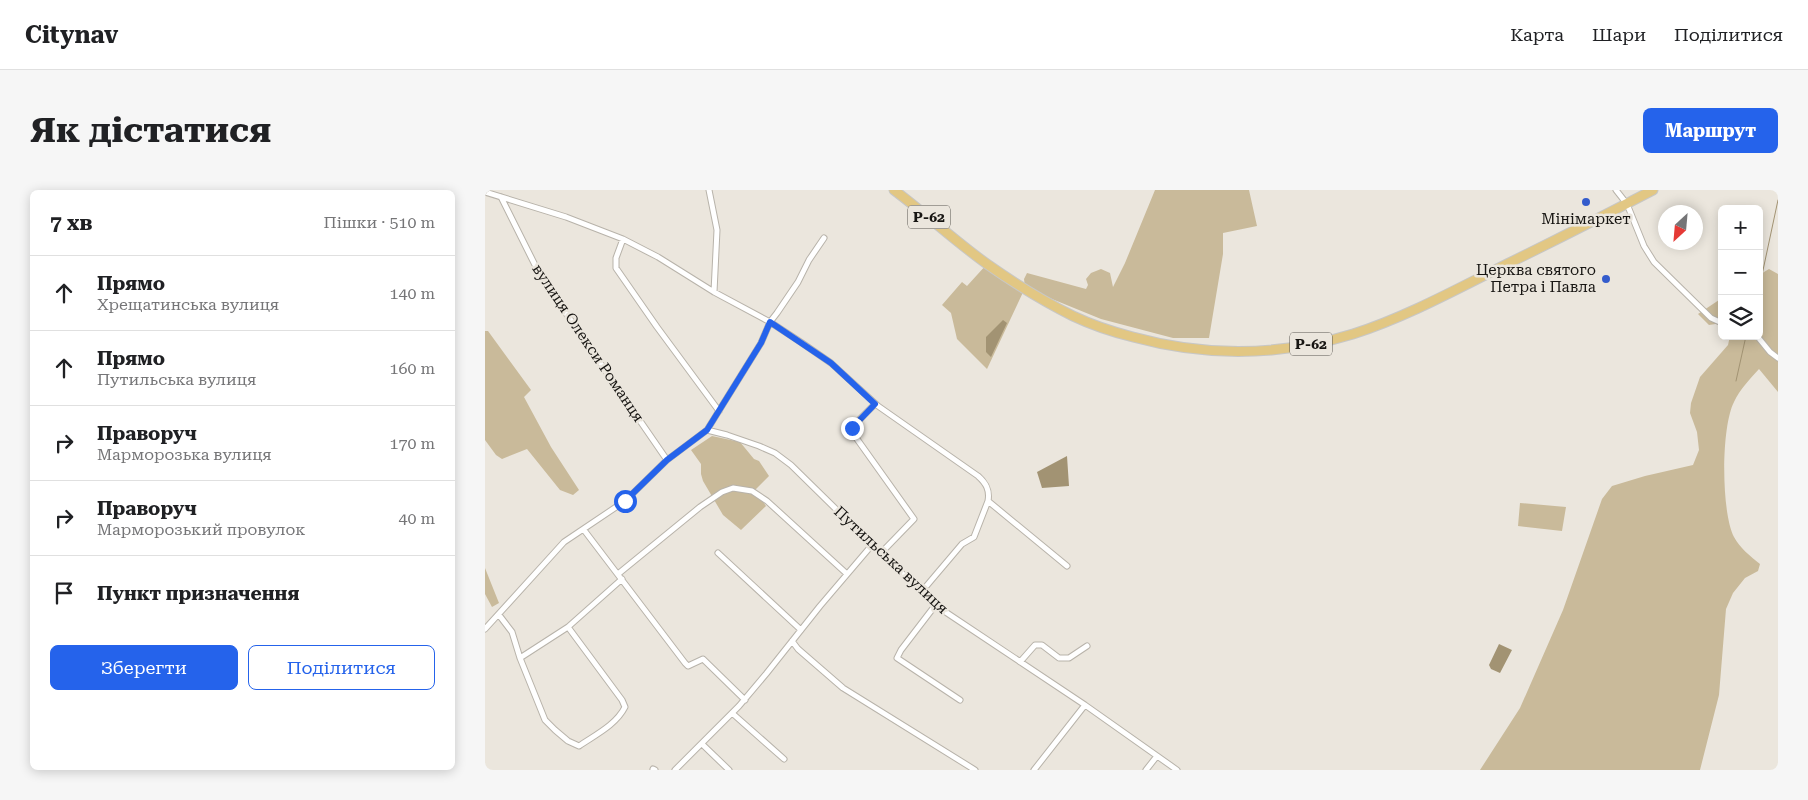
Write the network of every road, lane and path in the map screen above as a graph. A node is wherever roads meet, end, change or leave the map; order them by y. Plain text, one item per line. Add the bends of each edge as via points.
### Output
1 (709, 190) edge
2 (894, 190) edge
3 (1616, 190) edge
4 (1653, 190) edge
5 (485, 192) edge
6 (501, 197) junction
7 (1627, 204) junction
8 (825, 238) dead end
9 (623, 239) junction
10 (714, 292) junction
11 (1718, 321) edge
12 (770, 322) junction
13 (1761, 340) edge
14 (1778, 358) edge
15 (875, 404) junction
16 (719, 411) junction
17 (707, 430) junction
18 (667, 460) junction
19 (988, 501) junction
20 (583, 530) junction
21 (872, 545) junction
22 (717, 552) dead end
23 (881, 553) junction
24 (1067, 566) dead end
25 (618, 574) junction
26 (847, 574) junction
27 (622, 579) junction
28 (923, 590) junction
29 (937, 603) junction
30 (499, 615) junction
31 (568, 627) junction
32 (485, 629) edge
33 (801, 630) junction
34 (792, 641) junction
35 (1087, 646) dead end
36 (520, 658) junction
37 (1020, 662) junction
38 (745, 700) junction
39 (960, 700) dead end
40 (1085, 705) junction
41 (733, 713) junction
42 (702, 744) junction
43 (1157, 756) junction
44 (784, 759) dead end
45 (675, 770) edge
46 (729, 770) edge
47 (975, 770) edge
48 (1035, 770) edge
49 (1146, 770) edge
50 (1177, 770) edge

1 - 10 street via 717,230
2 - 7 main road, Р-62 via 986,263 1035,296 1075,317 1157,344 1232,353 1268,351 1353,334 1459,288
3 - 7 street
4 - 7 main road, Р-62
5 - 6 street
6 - 9 street via 567,217
6 - 18 street, вулиця Олекси Романця via 541,277
7 - 11 street via 1644,246 1655,262
8 - 12 street
9 - 10 street
9 - 16 street via 616,268
10 - 12 street
12 - 15 street via 831,363
12 - 16 street via 761,343
13 - 14 street
15 - 19 street via 978,476 986,483
15 - 23 street via 854,424 852,432 914,519
16 - 17 street
17 - 18 street
17 - 21 street, Путильська вулиця via 775,453
18 - 20 street via 625,501
19 - 24 street
19 - 28 street via 974,537 962,544
20 - 25 street
20 - 30 street via 564,542
21 - 23 street, Путильська вулиця
21 - 26 street
22 - 33 street
23 - 28 street, Путильська вулиця
25 - 26 street via 700,507 733,488 752,491 767,501
25 - 27 street
26 - 33 street
27 - 31 street
27 - 38 street via 685,664 688,666 703,659
28 - 29 street, Путильська вулиця
29 - 37 street, Путильська вулиця
29 - 39 street via 897,658
30 - 32 street
30 - 36 street via 512,632
31 - 36 street
31 - 36 street via 625,707 614,721 579,746 568,741 545,720
33 - 34 street
34 - 38 street
34 - 47 street via 843,688
35 - 37 street via 1069,658 1059,658 1042,645 1035,645
37 - 40 street, Путильська вулиця
38 - 41 street
40 - 43 street, Путильська вулиця
40 - 48 street
41 - 42 street
41 - 44 street
42 - 45 street
42 - 46 street
43 - 49 street
43 - 50 street, Путильська вулиця

